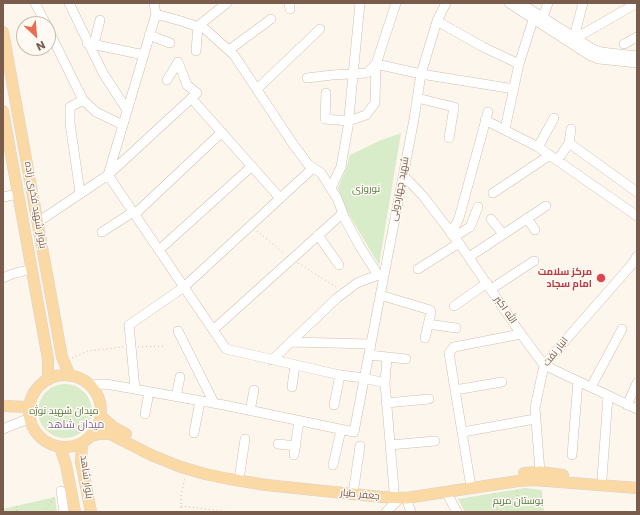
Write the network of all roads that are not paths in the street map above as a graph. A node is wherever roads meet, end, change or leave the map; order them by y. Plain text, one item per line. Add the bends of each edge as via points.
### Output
1 (36, 3) edge
2 (69, 3) edge
3 (154, 3) edge
4 (360, 3) edge
5 (396, 3) edge
6 (446, 3) edge
7 (509, 3) edge
8 (520, 3) edge
9 (548, 3) edge
10 (583, 3) edge
11 (637, 3) edge
12 (224, 4) edge
13 (156, 14) junction
14 (42, 16) edge
15 (543, 17) junction
16 (271, 19) dead end
17 (100, 20) dead end
18 (533, 20) junction
19 (436, 21) junction
20 (198, 26) junction
21 (320, 29) dead end
22 (3, 32) edge
23 (149, 35) junction
24 (575, 37) junction
25 (637, 37) edge
26 (90, 43) junction
27 (170, 43) dead end
28 (624, 44) dead end
29 (56, 45) edge
30 (229, 50) junction
31 (196, 51) dead end
32 (144, 55) junction
33 (637, 56) edge
34 (637, 63) edge
35 (376, 64) junction
36 (519, 64) junction
37 (353, 74) junction
38 (421, 74) junction
39 (307, 78) dead end
40 (167, 80) dead end
41 (257, 89) junction
42 (514, 89) junction
43 (326, 93) dead end
44 (417, 98) junction
45 (192, 99) junction
46 (83, 100) junction
47 (127, 110) junction
48 (3, 111) edge
49 (554, 118) dead end
50 (348, 120) junction
51 (123, 125) junction
52 (505, 129) junction
53 (571, 129) dead end
54 (222, 132) junction
55 (449, 138) dead end
56 (569, 143) junction
57 (538, 147) junction
58 (550, 155) junction
59 (559, 158) dead end
60 (252, 166) junction
61 (313, 168) junction
62 (108, 175) junction
63 (403, 175) junction
64 (331, 188) junction
65 (637, 192) edge
66 (80, 193) junction
67 (18, 194) junction
68 (493, 194) dead end
69 (3, 197) edge
70 (280, 198) junction
71 (546, 206) dead end
72 (478, 207) dead end
73 (134, 213) junction
74 (343, 213) junction
75 (637, 216) edge
76 (527, 218) junction
77 (491, 219) dead end
78 (38, 222) junction
79 (535, 230) dead end
80 (102, 232) dead end
81 (503, 234) junction
82 (318, 235) junction
83 (455, 238) junction
84 (159, 250) junction
85 (469, 257) junction
86 (534, 261) dead end
87 (636, 262) edge
88 (339, 265) dead end
89 (32, 269) junction
90 (418, 269) dead end
91 (380, 276) junction
92 (3, 277) edge
93 (489, 286) junction
94 (184, 287) junction
95 (380, 295) junction
96 (454, 306) dead end
97 (428, 324) junction
98 (456, 328) dead end
99 (622, 329) dead end
100 (213, 330) junction
101 (178, 331) dead end
102 (521, 334) junction
103 (425, 338) dead end
104 (291, 342) junction
105 (370, 344) junction
106 (369, 355) junction
107 (387, 357) junction
108 (406, 359) dead end
109 (272, 360) junction
110 (295, 365) junction
111 (544, 365) junction
112 (340, 375) junction
113 (70, 376) junction
114 (180, 377) dead end
115 (364, 378) junction
116 (48, 380) junction
117 (578, 381) junction
118 (502, 382) dead end
119 (385, 383) junction
120 (637, 383) edge
121 (90, 386) junction
122 (292, 387) dead end
123 (591, 388) junction
124 (135, 390) junction
125 (254, 390) dead end
126 (455, 390) junction
127 (149, 392) junction
128 (608, 396) junction
129 (176, 397) junction
130 (429, 399) dead end
131 (200, 401) junction
132 (386, 402) junction
133 (214, 403) junction
134 (334, 405) dead end
135 (627, 405) junction
136 (3, 406) edge
137 (637, 409) edge
138 (250, 411) junction
139 (30, 412) junction
140 (145, 414) dead end
141 (101, 416) junction
142 (535, 419) junction
143 (299, 421) junction
144 (3, 429) edge
145 (341, 430) junction
146 (462, 432) junction
147 (194, 433) dead end
148 (87, 439) junction
149 (245, 439) dead end
150 (435, 441) dead end
151 (278, 444) dead end
152 (390, 445) junction
153 (360, 446) dead end
154 (60, 447) junction
155 (152, 451) junction
156 (572, 455) dead end
157 (334, 465) dead end
158 (240, 473) junction
159 (539, 476) junction
160 (602, 478) junction
161 (470, 481) junction
162 (637, 481) edge
163 (354, 487) junction
164 (637, 488) edge
165 (446, 492) junction
166 (61, 493) road end
167 (400, 495) junction
168 (64, 512) edge
169 (75, 512) edge
170 (91, 512) edge
171 (386, 512) edge
172 (411, 512) edge
173 (457, 512) edge

1 - 14 street
2 - 26 street
3 - 13 street
4 - 37 street
5 - 35 street
6 - 19 street, شهید چهاردولی
7 - 18 street
8 - 15 street
9 - 15 street
10 - 24 street
11 - 24 street
12 - 20 street
13 - 20 street
13 - 23 street
15 - 24 street
16 - 30 street
17 - 26 street
18 - 34 street via 589,55 599,59
18 - 36 street
19 - 36 street
19 - 38 street, شهید چهاردولی
20 - 30 street
20 - 31 street
21 - 41 street
22 - 78 main road, بلوار شهید فخری زاده
23 - 27 street
23 - 32 street
24 - 33 street via 601,52
25 - 28 street
26 - 32 street
26 - 47 street via 103,73
29 - 46 street
30 - 41 street
32 - 47 street
35 - 37 street via 367,73
35 - 38 street
35 - 50 street via 375,103 366,115
36 - 42 street
37 - 39 street
37 - 50 street
38 - 42 street
38 - 44 street, شهید چهاردولی
40 - 45 street via 178,62 187,85 197,93
41 - 61 street via 293,144
42 - 52 street
43 - 50 street via 325,119
44 - 55 street via 454,107
44 - 63 street, شهید چهاردولی
45 - 54 street
45 - 62 street
46 - 51 street via 96,112
46 - 66 street via 70,107
47 - 51 street
48 - 67 main road, بلوار شهید فخری زاده
49 - 57 street
50 - 64 street via 341,167
51 - 62 street
52 - 57 street
52 - 83 street via 487,116
53 - 56 street
54 - 60 street
54 - 73 street
56 - 59 street
56 - 65 street
57 - 58 street
58 - 68 street
58 - 75 street
60 - 70 street
60 - 84 street
61 - 64 street via 321,173
61 - 70 street
62 - 66 street
62 - 73 street
63 - 83 street, الله اکبر via 423,196
63 - 91 street, شهید چهاردولی
64 - 74 street
66 - 78 street
67 - 69 street
67 - 89 main road, بلوار شهید فخری زاده
70 - 94 street
71 - 76 street
72 - 83 street via 470,227
73 - 80 street
73 - 84 street
74 - 82 street
74 - 91 street
76 - 79 street
76 - 81 street
77 - 81 street
78 - 113 main road, بلوار شهید فخری زاده via 62,357
81 - 85 street
82 - 88 street
82 - 100 street
83 - 85 street, الله اکبر
83 - 90 street
84 - 94 street
85 - 93 street, الله اکبر
86 - 93 street
87 - 111 street, انبار نفت
89 - 92 street
89 - 116 main road, بلوار شهید فخری زاده via 48,359
91 - 95 street, شهید چهاردولی
91 - 104 street via 357,283
93 - 96 street
93 - 102 street, الله اکبر
94 - 100 street
94 - 124 street via 129,325
95 - 97 street via 428,308 431,312
95 - 105 street, شهید چهاردولی
97 - 98 street
97 - 103 street
99 - 123 street
100 - 109 street via 226,349
101 - 133 street
102 - 111 street, الله اکبر
102 - 126 street via 452,348 449,355
104 - 105 street
104 - 109 street
105 - 106 street, شهید چهاردولی
106 - 107 street
106 - 115 street, شهید چهاردولی
107 - 108 street
107 - 119 street
109 - 110 street
110 - 112 street
110 - 122 street
111 - 117 street, الله اکبر
111 - 142 street, انبار نفت
112 - 115 street
112 - 134 street
113 - 116 main road via 58,376
113 - 121 main road via 81,379
114 - 129 street
115 - 119 street
115 - 145 street, شهید چهاردولی via 354,432
116 - 139 main road via 33,396
117 - 123 street, الله اکبر
117 - 156 street
118 - 126 street
119 - 132 street
120 - 135 street
121 - 124 street via 106,384
121 - 141 main road via 97,394
123 - 128 street, الله اکبر
124 - 127 street
125 - 138 street
126 - 146 street
127 - 129 street
127 - 140 street
128 - 135 street, الله اکبر
128 - 160 street
129 - 131 street
130 - 132 street
131 - 133 street
131 - 147 street
132 - 152 street
133 - 138 street
135 - 137 street, الله اکبر
136 - 139 main road
138 - 143 street
139 - 144 street
139 - 154 main road via 34,428 40,437
141 - 148 main road via 97,427
141 - 155 main road, جعفر طیار via 113,427
142 - 146 street
142 - 159 street, انبار نفت
143 - 145 street
143 - 151 street via 295,451
145 - 157 street
146 - 161 street
148 - 154 main road via 72,446
148 - 155 main road, جعفر طیار via 100,434 110,434
148 - 170 main road, بلوار شاهد via 81,462
149 - 158 street
150 - 152 street
152 - 167 street
153 - 163 street
154 - 169 main road, بلوار شاهد
155 - 158 main road, جعفر طیار via 207,467
155 - 167 main road, جعفر طیار via 186,468 229,479 382,497
158 - 163 main road, جعفر طیار
159 - 160 main road, جعفر طیار
159 - 161 main road, جعفر طیار via 517,473
159 - 164 main road, جعفر طیار
159 - 165 main road, جعفر طیار
160 - 162 main road, جعفر طیار
161 - 167 main road, جعفر طیار via 406,490
163 - 167 main road, جعفر طیار
165 - 167 main road, جعفر طیار
165 - 173 street
166 - 168 street
167 - 171 street
167 - 172 street

